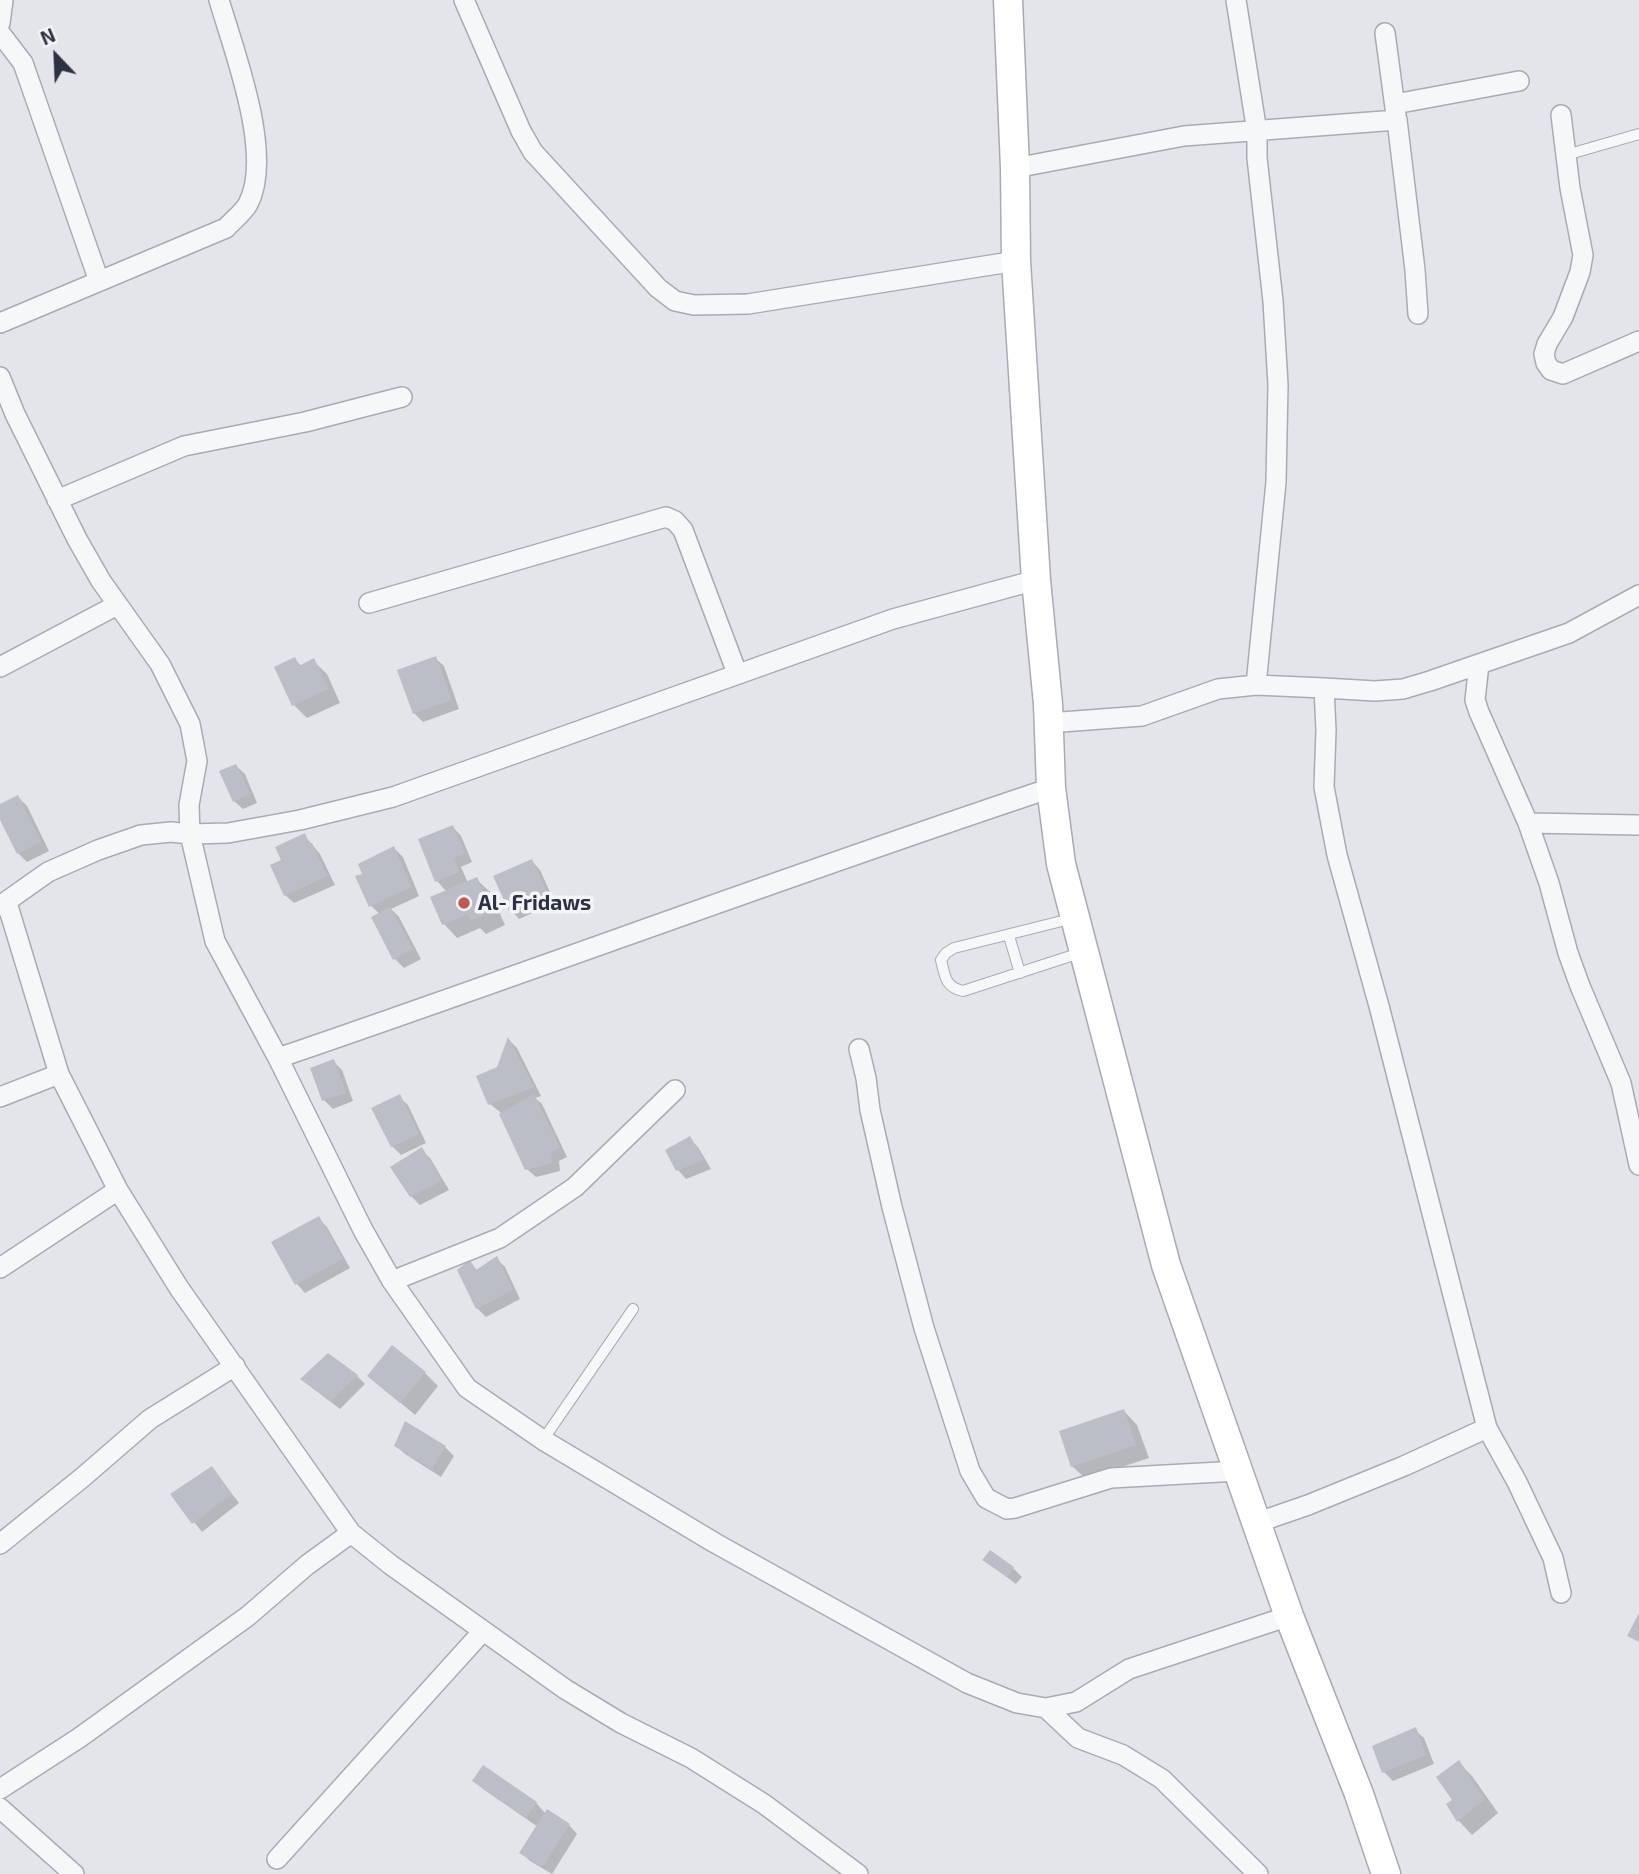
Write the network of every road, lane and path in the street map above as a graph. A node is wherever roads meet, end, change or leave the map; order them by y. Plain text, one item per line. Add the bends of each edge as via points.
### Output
1 (3, 0) edge
2 (219, 0) edge
3 (464, 0) edge
4 (1008, 0) edge
5 (1236, 0) edge
6 (0, 23) edge
7 (0, 33) edge
8 (1385, 33) dead end
9 (1519, 81) dead end
10 (1396, 112) junction
11 (1561, 115) dead end
12 (1256, 132) junction
13 (1639, 134) edge
14 (1566, 155) junction
15 (1015, 168) junction
16 (1016, 261) junction
17 (99, 281) junction
18 (1418, 314) dead end
19 (0, 323) edge
20 (1639, 341) edge
21 (0, 377) edge
22 (402, 397) dead end
23 (7, 418) edge
24 (58, 500) junction
25 (1036, 579) junction
26 (1639, 595) edge
27 (369, 603) dead end
28 (117, 605) junction
29 (1479, 664) junction
30 (0, 667) edge
31 (737, 673) junction
32 (1256, 685) junction
33 (1324, 688) junction
34 (1048, 723) junction
35 (1051, 788) junction
36 (1528, 823) junction
37 (1639, 825) edge
38 (190, 834) junction
39 (3, 905) edge
40 (1074, 918) junction
41 (1009, 936) junction
42 (1083, 952) junction
43 (1020, 972) junction
44 (859, 1049) dead end
45 (278, 1058) junction
46 (58, 1074) junction
47 (675, 1090) dead end
48 (0, 1097) edge
49 (1639, 1165) edge
50 (118, 1189) junction
51 (0, 1268) edge
52 (392, 1280) junction
53 (633, 1308) dead end
54 (234, 1366) junction
55 (1487, 1428) junction
56 (542, 1440) junction
57 (1238, 1471) junction
58 (1256, 1523) junction
59 (351, 1533) junction
60 (0, 1544) edge
61 (1561, 1593) dead end
62 (1289, 1616) junction
63 (483, 1632) junction
64 (1046, 1707) junction
65 (0, 1790) edge
66 (0, 1808) edge
67 (277, 1859) dead end
68 (74, 1874) edge
69 (858, 1874) edge
70 (1258, 1874) edge
71 (1385, 1874) edge

1 - 6 street
2 - 17 street via 257,144 247,205 226,228
3 - 16 street via 533,152 675,301 748,304
4 - 15 street
5 - 12 street
7 - 17 street via 23,63
8 - 10 street
9 - 10 street
10 - 12 street
10 - 18 street
11 - 14 street
12 - 15 street via 1184,136
12 - 32 street via 1278,386 1276,482
13 - 14 lane
14 - 20 street via 1583,255 1563,317 1547,344 1546,363 1550,370 1563,374
15 - 16 street
16 - 25 street
17 - 19 street
21 - 23 street
22 - 24 street via 184,446
23 - 24 street
24 - 28 street
25 - 31 street via 920,610
25 - 34 street
26 - 29 street via 1577,629
27 - 31 street via 666,517 683,530
28 - 30 street
28 - 38 street via 160,664 190,724 197,761 189,805
29 - 33 street via 1403,689
29 - 36 street via 1475,700
31 - 38 street via 393,797 300,820
32 - 33 street
32 - 34 street via 1218,689 1142,716
33 - 55 street via 1324,787 1337,855
34 - 35 street
35 - 40 street
35 - 45 street
36 - 37 street
36 - 49 street via 1568,953 1622,1083
38 - 39 street via 141,835 98,850 48,872
38 - 45 street via 215,941
39 - 46 street
40 - 41 lane
40 - 42 street
41 - 43 lane
41 - 43 lane via 946,953 941,961 947,983 963,990
42 - 43 lane
42 - 57 street via 1166,1265
44 - 57 street via 892,1207 924,1328 970,1471 986,1498 1015,1508 1111,1478
45 - 52 street
46 - 48 street
46 - 50 street
47 - 52 street via 575,1187 500,1238
50 - 51 street
50 - 54 street
52 - 56 street via 467,1388
53 - 56 lane
54 - 59 street
54 - 60 street via 150,1419
55 - 58 street
55 - 61 street via 1553,1558
56 - 64 street via 715,1543 967,1683 1017,1703
57 - 58 street
58 - 62 street
59 - 63 street
59 - 65 street via 237,1624
62 - 64 street via 1152,1660 1076,1702
62 - 71 street via 1359,1794
63 - 67 street
63 - 69 street via 576,1696 691,1758 764,1804
64 - 70 street via 1078,1738 1123,1755 1162,1779
66 - 68 street

